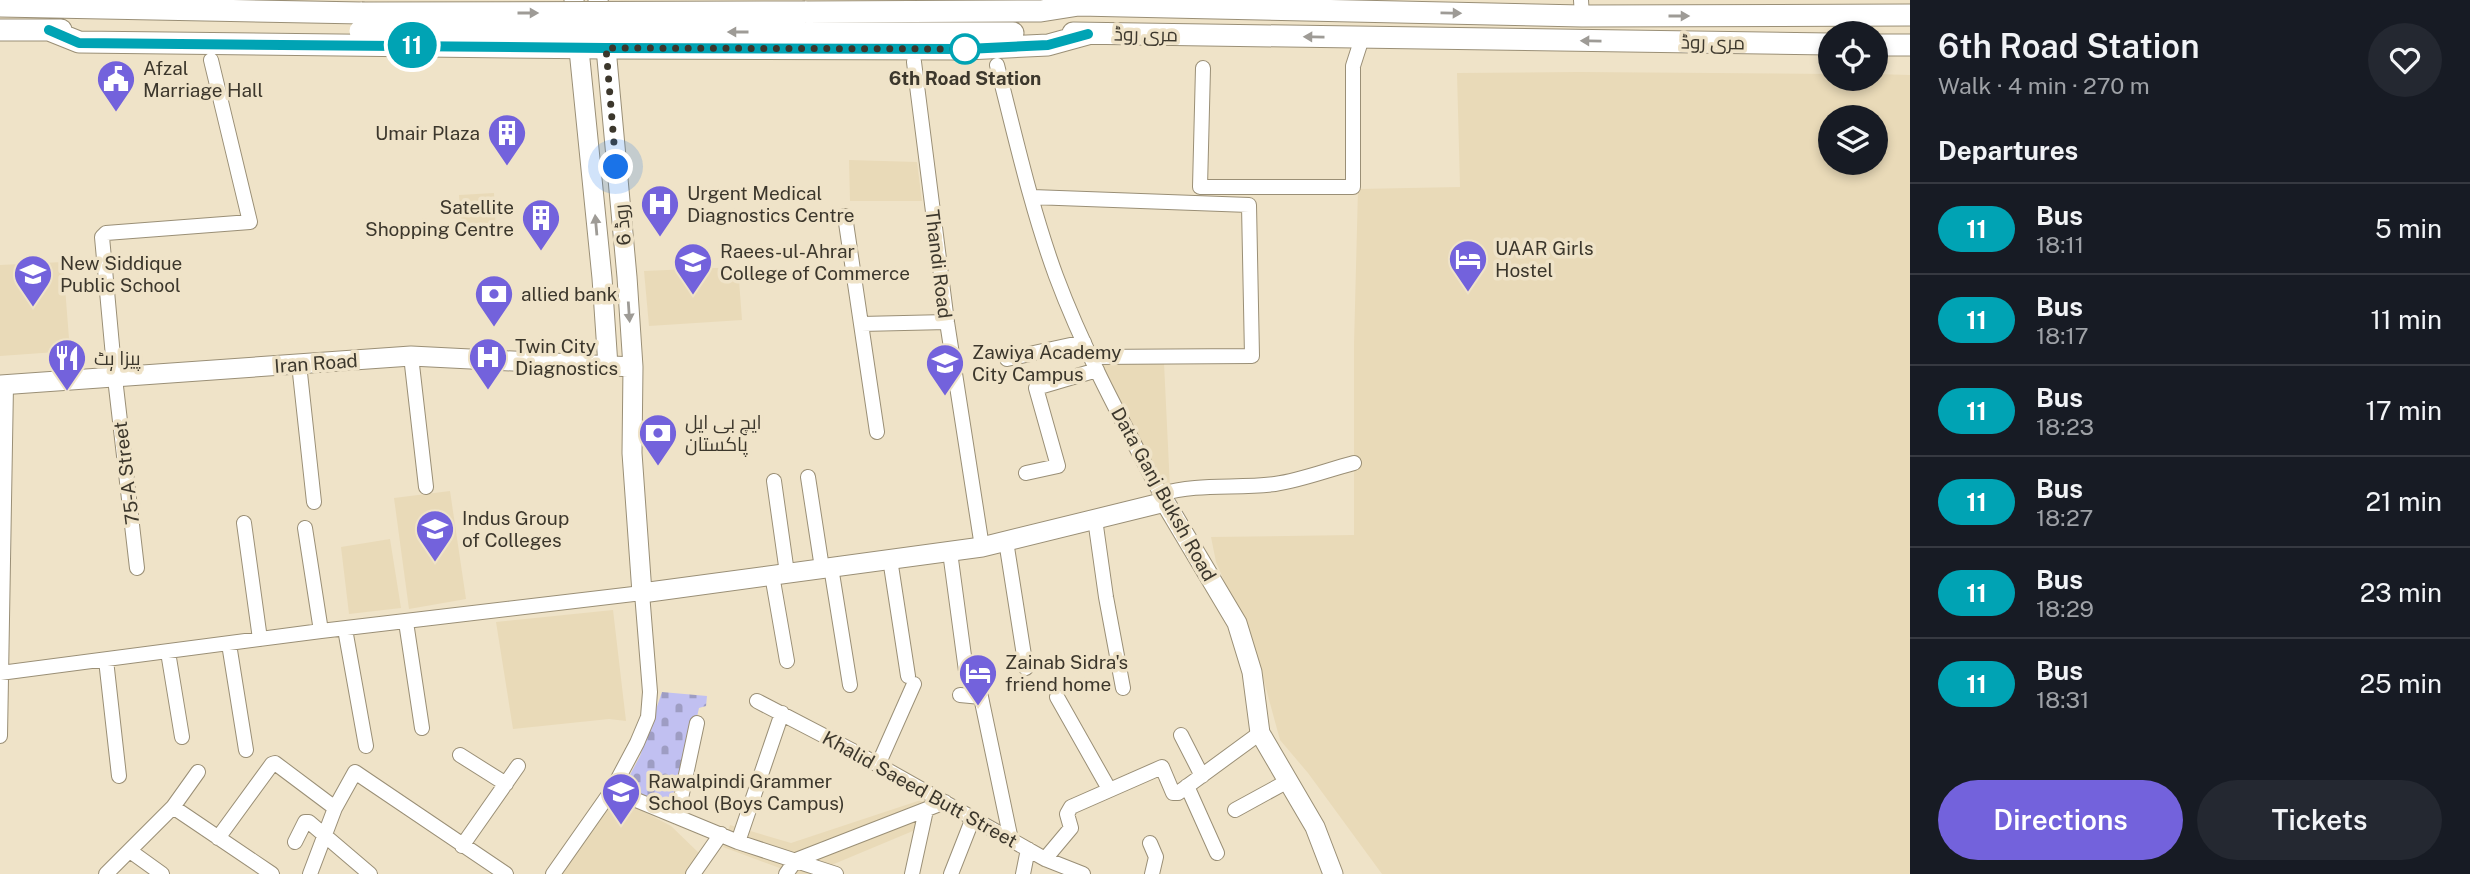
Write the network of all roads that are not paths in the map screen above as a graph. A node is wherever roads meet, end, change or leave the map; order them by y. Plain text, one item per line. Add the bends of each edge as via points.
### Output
1 (491, 0) edge
2 (574, 0) edge
3 (598, 0) edge
4 (1056, 0) edge
5 (62, 3) edge
6 (1079, 5) junction
7 (0, 6) edge
8 (1582, 8) edge
9 (1910, 15) edge
10 (361, 22) junction
11 (805, 22) junction
12 (0, 30) edge
13 (49, 30) junction
14 (1088, 34) junction
15 (1362, 38) junction
16 (1818, 44) edge
17 (1888, 45) edge
18 (1910, 45) edge
19 (477, 46) junction
20 (579, 47) junction
21 (606, 48) junction
22 (211, 60) dead end
23 (914, 62) dead end
24 (997, 65) dead end
25 (1203, 68) dead end
26 (1032, 197) junction
27 (845, 216) dead end
28 (947, 322) junction
29 (862, 324) junction
30 (1084, 342) junction
31 (411, 356) junction
32 (1007, 359) dead end
33 (299, 364) junction
34 (1093, 364) junction
35 (608, 366) junction
36 (633, 367) junction
37 (115, 378) junction
38 (3, 385) edge
39 (877, 432) dead end
40 (1354, 463) dead end
41 (1026, 473) dead end
42 (808, 477) dead end
43 (774, 481) dead end
44 (426, 487) dead end
45 (1163, 498) junction
46 (314, 502) dead end
47 (1096, 519) junction
48 (244, 523) dead end
49 (305, 528) dead end
50 (1006, 541) junction
51 (982, 547) junction
52 (950, 552) junction
53 (890, 559) junction
54 (137, 568) dead end
55 (826, 568) junction
56 (779, 574) junction
57 (642, 593) junction
58 (406, 622) junction
59 (345, 629) junction
60 (321, 631) junction
61 (260, 639) junction
62 (229, 644) junction
63 (168, 652) junction
64 (106, 660) junction
65 (787, 661) dead end
66 (1026, 668) dead end
67 (966, 671) dead end
68 (1, 673) edge
69 (850, 685) dead end
70 (1123, 688) dead end
71 (960, 695) dead end
72 (1057, 697) dead end
73 (757, 701) dead end
74 (782, 713) junction
75 (697, 723) dead end
76 (422, 728) dead end
77 (1260, 733) junction
78 (1181, 735) dead end
79 (0, 736) edge
80 (182, 737) dead end
81 (366, 746) dead end
82 (246, 750) dead end
83 (460, 755) dead end
84 (878, 765) junction
85 (518, 766) dead end
86 (198, 772) dead end
87 (1202, 775) junction
88 (119, 776) dead end
89 (1289, 781) junction
90 (506, 784) junction
91 (1187, 786) junction
92 (1109, 789) junction
93 (612, 790) junction
94 (944, 802) junction
95 (173, 807) junction
96 (335, 808) junction
97 (926, 810) junction
98 (1236, 810) dead end
99 (677, 817) junction
100 (973, 818) junction
101 (721, 834) junction
102 (326, 837) junction
103 (218, 838) junction
104 (1011, 840) junction
105 (295, 842) dead end
106 (738, 842) junction
107 (1150, 843) dead end
108 (462, 846) junction
109 (1028, 849) junction
110 (130, 851) junction
111 (1217, 853) dead end
112 (1045, 859) junction
113 (796, 860) junction
114 (106, 874) edge
115 (162, 874) edge
116 (272, 874) edge
117 (310, 874) edge
118 (370, 874) edge
119 (506, 874) edge
120 (553, 874) edge
121 (693, 874) edge
122 (786, 874) edge
123 (836, 874) edge
124 (912, 874) edge
125 (951, 874) edge
126 (1023, 874) edge
127 (1083, 874) edge
128 (1152, 874) edge
129 (1334, 874) edge

1 - 19 main road via 497,27 493,37
2 - 20 main road, روڈ 6
3 - 21 main road, روڈ 6
4 - 6 main road
5 - 7 main road, مری روڈ
5 - 10 main road, مری روڈ
6 -> 8 main road, مری روڈ
6 - 11 main road, مری روڈ via 1041,11
8 -> 9 main road, مری روڈ
10 - 11 main road, مری روڈ, bridge
10 - 13 main road, مری روڈ
11 - 14 main road, مری روڈ
12 - 13 main road, مری روڈ
13 - 19 main road via 79,43
15 -> 14 main road, مری روڈ
14 -> 21 main road via 1048,45 967,49
16 -> 15 main road, مری روڈ
15 - 25 street via 1353,66 1353,187 1200,187
17 - 18 main road
19 - 20 main road
20 - 21 main road
35 -> 20 main road, روڈ 6
21 -> 36 main road, روڈ 6
22 - 37 street, 75-A Street via 250,222 104,234
23 - 28 street, Thandi Road
24 - 26 street, Data Ganj Buksh Road
26 - 30 street, Data Ganj Buksh Road via 1056,275
26 - 34 street via 1249,205 1252,356
27 - 29 street
28 - 29 street
28 - 51 street, Thandi Road
29 - 39 street
30 - 32 street
30 - 34 street, Data Ganj Buksh Road
31 - 33 main road, Iran Road
31 - 35 main road, Iran Road
31 - 44 street
33 - 37 main road, Iran Road
33 - 46 street
34 - 41 street via 1036,388 1058,466
34 - 45 street, Data Ganj Buksh Road
35 - 36 main road, Iran Road
36 - 57 main road, روڈ 6 via 632,453
37 - 38 main road, Iran Road
37 - 54 street, 75-A Street
38 - 68 street
40 - 45 street via 1298,480 1194,487
42 - 55 street
43 - 56 street
45 - 47 main road
45 - 77 main road, Data Ganj Buksh Road via 1237,623 1252,672
47 - 50 main road
47 - 70 street
48 - 61 street
49 - 60 street
50 - 51 main road
50 - 66 street
51 - 52 main road
52 - 53 main road
52 - 67 street
53 - 55 main road
53 - 84 street via 911,680
55 - 56 main road
55 - 69 street
56 - 57 main road
56 - 65 street
57 - 58 street
57 - 93 street via 648,717
58 - 59 street
58 - 76 street
59 - 60 street
59 - 81 street
60 - 61 street
61 - 62 street
62 - 63 street
62 - 82 street
63 - 64 street
63 - 80 street
64 - 68 street
64 - 88 street
68 - 79 street
71 - 104 street via 981,697
72 - 92 street
73 - 74 street, Khalid Saeed Butt Street
74 - 84 street, Khalid Saeed Butt Street
74 - 106 street
75 - 99 street
77 - 87 street
77 - 89 main road, Data Ganj Buksh Road
78 - 87 street
83 - 90 street
84 - 94 street, Khalid Saeed Butt Street
85 - 90 street
86 - 95 street
87 - 91 street
89 - 98 street
89 - 129 main road, Data Ganj Buksh Road
90 - 108 street
91 - 92 street via 1173,793 1162,767
91 - 111 street
92 - 112 street via 1068,810 1071,828
93 - 99 street
93 - 120 street
94 - 97 street
94 - 100 street, Khalid Saeed Butt Street
95 - 103 street
95 - 110 street
96 - 102 street
96 - 103 street via 275,763
96 - 108 street via 355,772
97 - 113 street
97 - 124 street
99 - 101 street
100 - 104 street, Khalid Saeed Butt Street
100 - 125 street
101 - 106 street
101 - 121 street
102 - 105 street via 305,822
102 - 117 street
102 - 118 street
103 - 116 street
104 - 109 street, Khalid Saeed Butt Street
106 - 113 street
107 - 128 street via 1156,856
108 - 119 street
109 - 112 street, Khalid Saeed Butt Street
109 - 126 street
110 - 114 street
110 - 115 street
112 - 127 street, Khalid Saeed Butt Street
113 - 122 street
113 - 123 street

